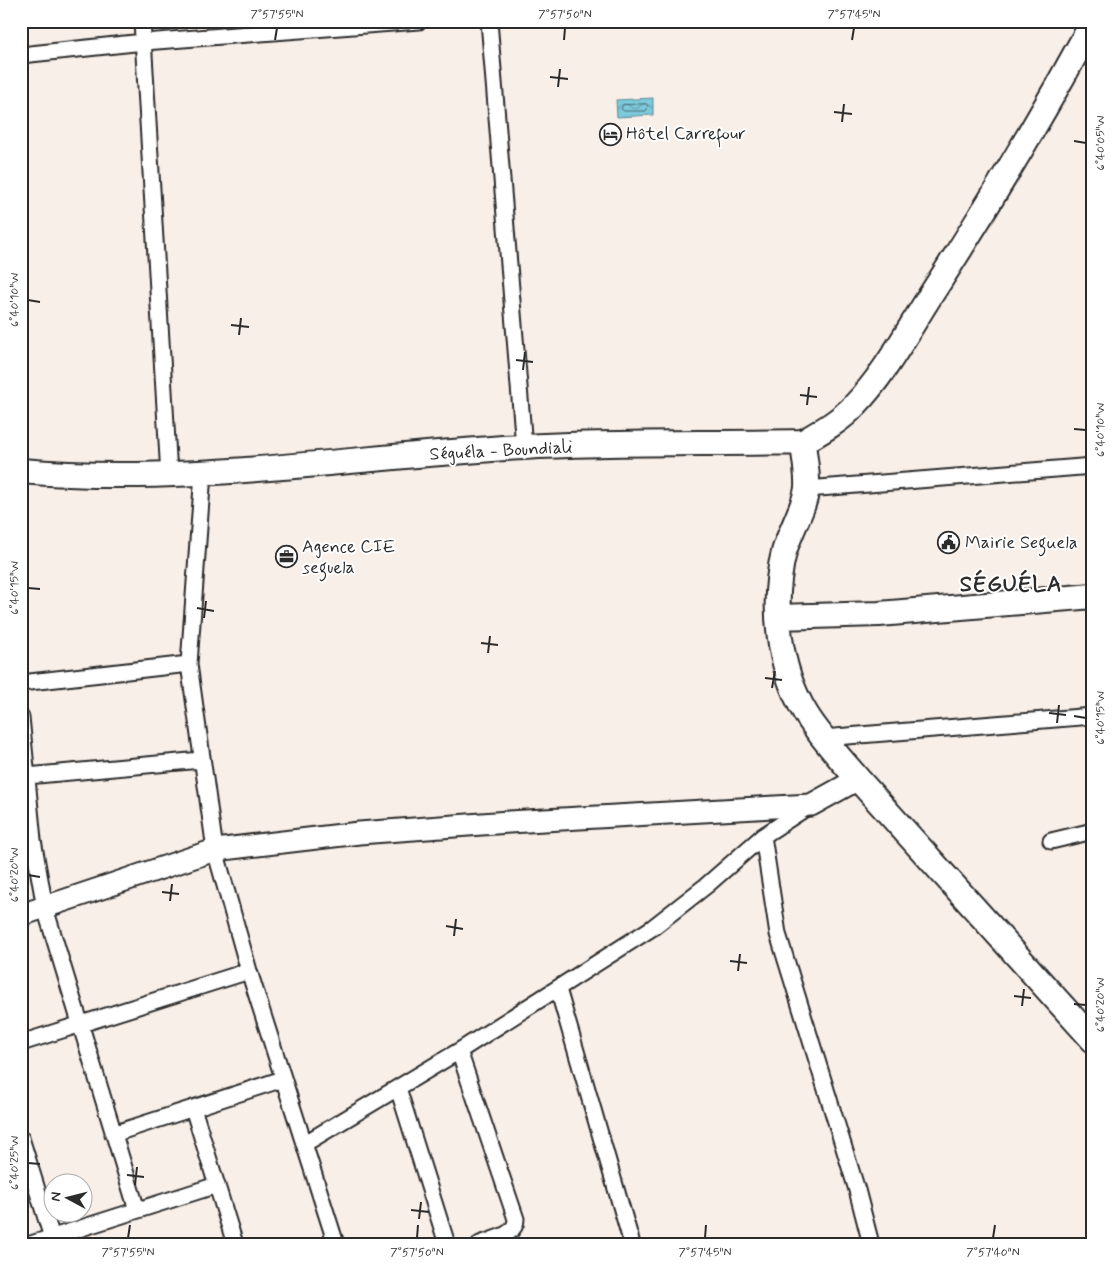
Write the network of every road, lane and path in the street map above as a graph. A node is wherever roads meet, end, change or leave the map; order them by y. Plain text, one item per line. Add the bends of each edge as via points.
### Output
1 (142, 21) edge
2 (418, 21) edge
3 (489, 21) edge
4 (1093, 22) edge
5 (251, 28) edge
6 (144, 42) junction
7 (21, 55) edge
8 (803, 442) junction
9 (524, 447) junction
10 (1093, 466) edge
11 (21, 471) edge
12 (202, 473) junction
13 (169, 475) junction
14 (807, 488) junction
15 (1093, 596) edge
16 (778, 617) junction
17 (190, 664) junction
18 (21, 682) edge
19 (1093, 716) edge
20 (21, 717) edge
21 (822, 738) junction
22 (201, 760) junction
23 (27, 776) junction
24 (858, 779) junction
25 (811, 805) junction
26 (1093, 831) edge
27 (763, 836) junction
28 (1051, 841) dead end
29 (215, 850) junction
30 (45, 908) junction
31 (21, 915) edge
32 (249, 970) junction
33 (558, 989) junction
34 (79, 1025) junction
35 (1093, 1040) edge
36 (21, 1043) edge
37 (459, 1051) junction
38 (284, 1079) junction
39 (398, 1088) junction
40 (193, 1108) junction
41 (113, 1134) junction
42 (21, 1138) edge
43 (304, 1144) junction
44 (217, 1185) junction
45 (137, 1210) junction
46 (53, 1240) edge
47 (31, 1244) edge
48 (235, 1244) edge
49 (336, 1244) edge
50 (447, 1244) edge
51 (480, 1244) edge
52 (632, 1244) edge
53 (871, 1244) edge

1 - 6 street
2 - 5 street
3 - 9 street
4 - 8 main road via 969,236 879,375 834,425
5 - 6 street
6 - 7 street
6 - 13 street
8 - 9 main road, Séguéla - Boundiali
8 - 14 main road
9 - 12 main road, Séguéla - Boundiali
10 - 14 street
11 - 13 main road, Séguéla - Boundiali via 68,475
12 - 13 main road, Séguéla - Boundiali
12 - 17 street
14 - 16 main road via 784,552
15 - 16 main road via 889,613
16 - 21 main road via 791,679 805,712
17 - 18 street
17 - 22 street
19 - 21 street
20 - 23 street
21 - 24 main road
22 - 23 street
22 - 29 street
23 - 30 street
24 - 25 main road
24 - 35 main road
25 - 27 street
25 - 29 main road via 499,822 359,833
26 - 28 street
27 - 33 street via 652,928
27 - 53 street via 778,934
29 - 30 main road
29 - 32 street
30 - 31 main road
30 - 34 street
32 - 34 street
32 - 38 street
33 - 37 street
33 - 52 street
34 - 36 street
34 - 41 street
37 - 39 street
37 - 51 street via 516,1219 513,1232
38 - 40 street
38 - 43 street
39 - 43 street
39 - 50 street
40 - 41 street
40 - 44 street
41 - 45 street
42 - 46 street
43 - 49 street
44 - 45 street
44 - 48 street
45 - 46 street
46 - 47 street

